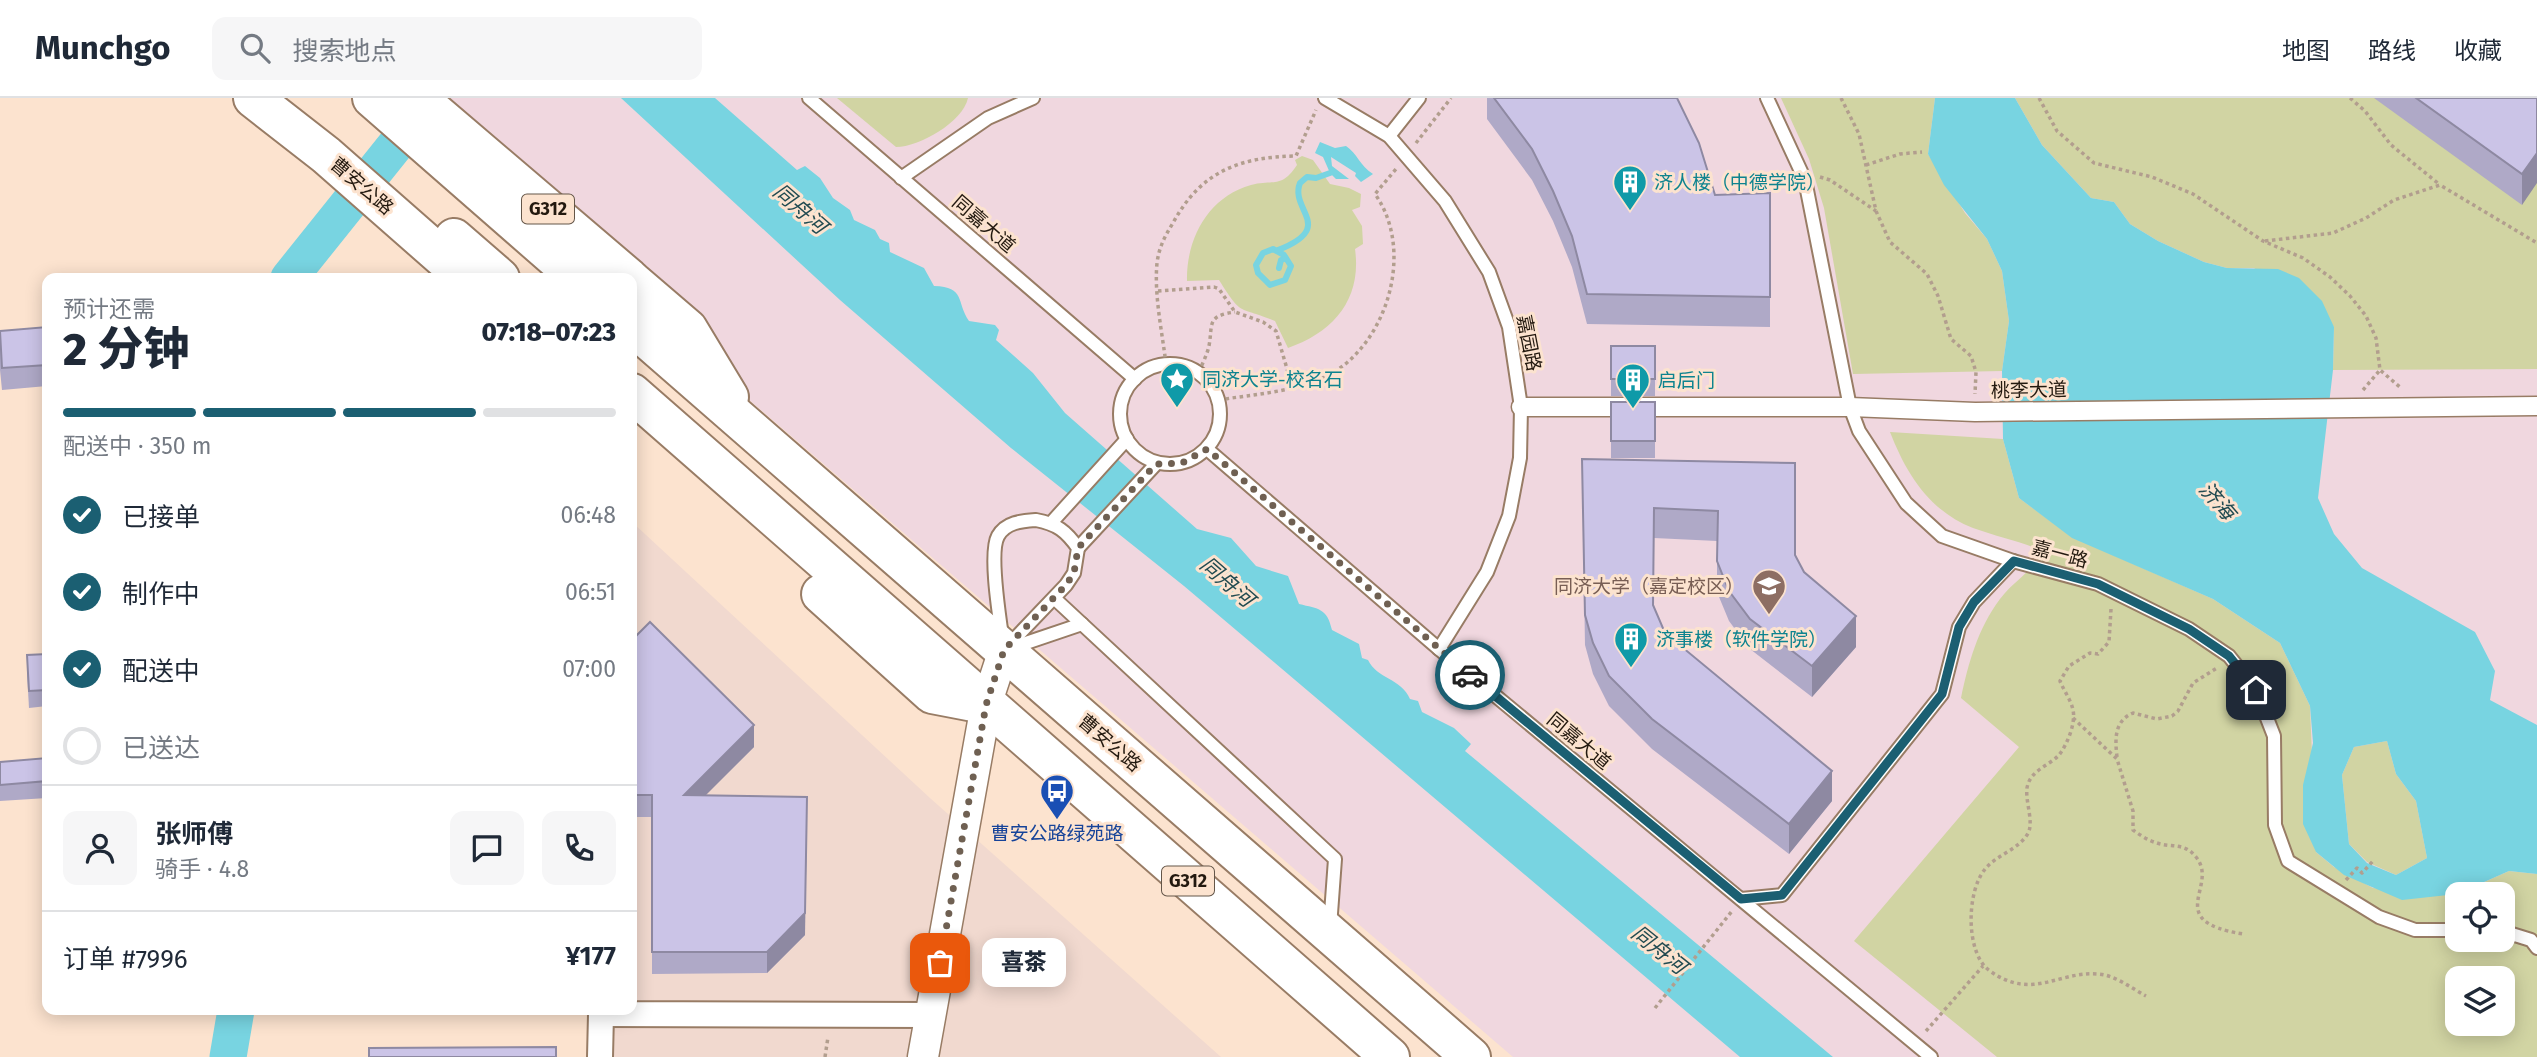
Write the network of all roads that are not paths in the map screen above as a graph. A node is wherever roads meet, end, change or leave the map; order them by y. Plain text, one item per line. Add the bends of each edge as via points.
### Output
1 (253, 98) edge
2 (293, 98) edge
3 (372, 98) edge
4 (418, 98) edge
5 (809, 98) edge
6 (1033, 98) edge
7 (1419, 98) edge
8 (1768, 98) edge
9 (1328, 99) edge
10 (1389, 136) junction
11 (330, 145) junction
12 (455, 149) junction
13 (901, 178) junction
14 (404, 209) junction
15 (462, 273) edge
16 (493, 273) edge
17 (573, 273) edge
18 (621, 273) edge
19 (637, 286) edge
20 (637, 330) edge
21 (1135, 379) junction
22 (637, 397) edge
23 (2537, 406) edge
24 (1521, 407) junction
25 (1850, 407) junction
26 (637, 429) edge
27 (748, 429) junction
28 (1127, 439) junction
29 (1207, 449) junction
30 (1156, 464) junction
31 (1051, 523) junction
32 (1078, 548) junction
33 (2014, 561) junction
34 (1054, 598) junction
35 (1082, 624) junction
36 (1439, 649) junction
37 (1004, 650) junction
38 (986, 705) junction
39 (1741, 899) junction
40 (2445, 930) edge
41 (1329, 934) junction
42 (2515, 935) edge
43 (2537, 948) edge
44 (637, 1012) edge
45 (931, 1014) junction
46 (601, 1015) edge
47 (600, 1057) edge
48 (923, 1057) edge
49 (1390, 1057) edge
50 (1471, 1057) edge
51 (1931, 1057) edge

1 - 11 highway, 曹安公路
2 - 11 highway, 曹安公路
3 - 12 highway, 曹安公路 / G312
4 - 12 highway, 曹安公路 / G312
5 - 13 lane, 同嘉大道
6 - 13 lane via 988,118
7 - 10 lane
8 - 25 lane, 嘉一路 via 1805,180
9 - 10 lane, 嘉园路
10 - 24 lane, 嘉园路 via 1445,201 1489,272 1509,327
11 - 14 highway, 曹安公路
12 - 17 highway, 曹安公路 / G312
12 - 18 highway, 曹安公路 / G312
13 - 21 lane, 同嘉大道
14 - 15 highway, 曹安公路
14 - 16 highway, 曹安公路
19 - 27 highway, 曹安公路 / G312 via 688,329
20 - 27 highway, 曹安公路 / G312
21 - 28 lane via 1120,408
21 - 29 lane via 1149,368 1183,365 1212,384 1221,417
22 - 38 highway, G312
23 - 25 street, 桃李大道 via 1980,412
24 - 25 street, 桃李大道
24 - 36 lane, 嘉园路 via 1520,458 1509,516 1487,572
25 - 33 lane, 嘉一路 via 1859,430 1906,503 1942,536
26 - 38 highway, G312 via 932,694
27 - 37 highway, 曹安公路 / G312
28 - 30 lane
28 - 31 lane
29 - 30 lane via 1182,463
29 - 36 lane, 同嘉大道
30 - 32 lane
31 - 32 lane via 1066,531
31 - 37 lane via 1022,521 1009,525 997,537 995,567
32 - 34 lane via 1074,573
33 - 39 lane via 1974,602 1959,627 1942,694 1782,895
33 - 40 lane, 嘉一路 via 2109,589 2189,629 2229,656 2256,690 2274,736 2275,825 2288,862 2379,917 2415,930
34 - 35 lane
34 - 37 lane
35 - 37 lane
35 - 41 lane via 1335,859
36 - 39 lane, 同嘉大道
37 - 38 street
37 - 41 highway, 曹安公路 / G312
38 - 45 street
38 - 49 highway, G312
39 - 51 lane, 同嘉大道
41 - 50 highway, 曹安公路 / G312
42 - 43 lane via 2531,940
44 - 45 street
45 - 48 street
46 - 47 street

